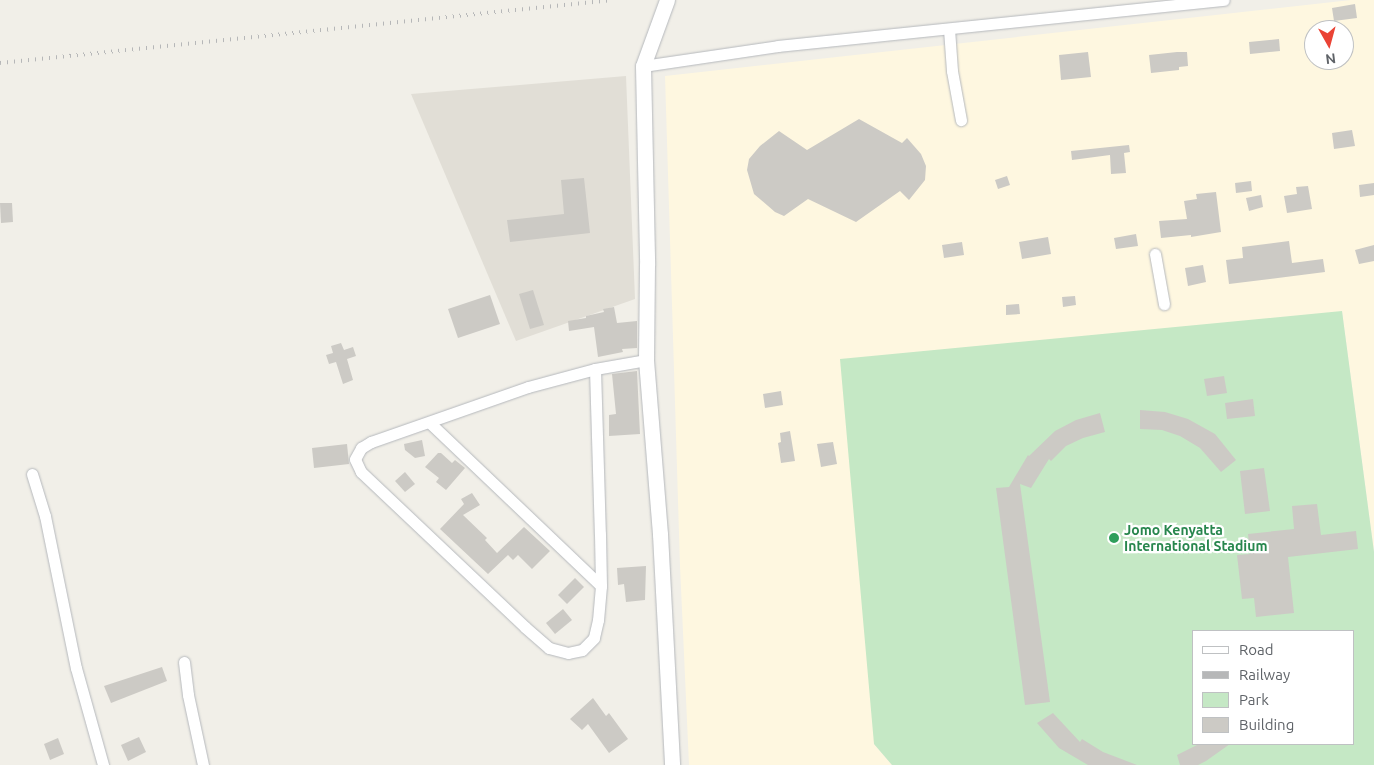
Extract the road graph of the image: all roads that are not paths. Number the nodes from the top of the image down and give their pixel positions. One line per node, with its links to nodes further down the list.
1 (667, 0): 4 (street)
2 (1224, 0): 3 (street)
3 (949, 29): 4 (street); 5 (street)
4 (643, 66): 8 (street)
5 (961, 120)
6 (1155, 254): 7 (street)
7 (1164, 304)
8 (646, 360): 9 (street); 16 (street)
9 (595, 369): 10 (street); 12 (street)
10 (430, 423): 12 (street); 12 (street)
11 (32, 474): 14 (street)
12 (601, 586)
13 (184, 662): 15 (street)
14 (103, 765)
15 (203, 765)
16 (672, 765)

